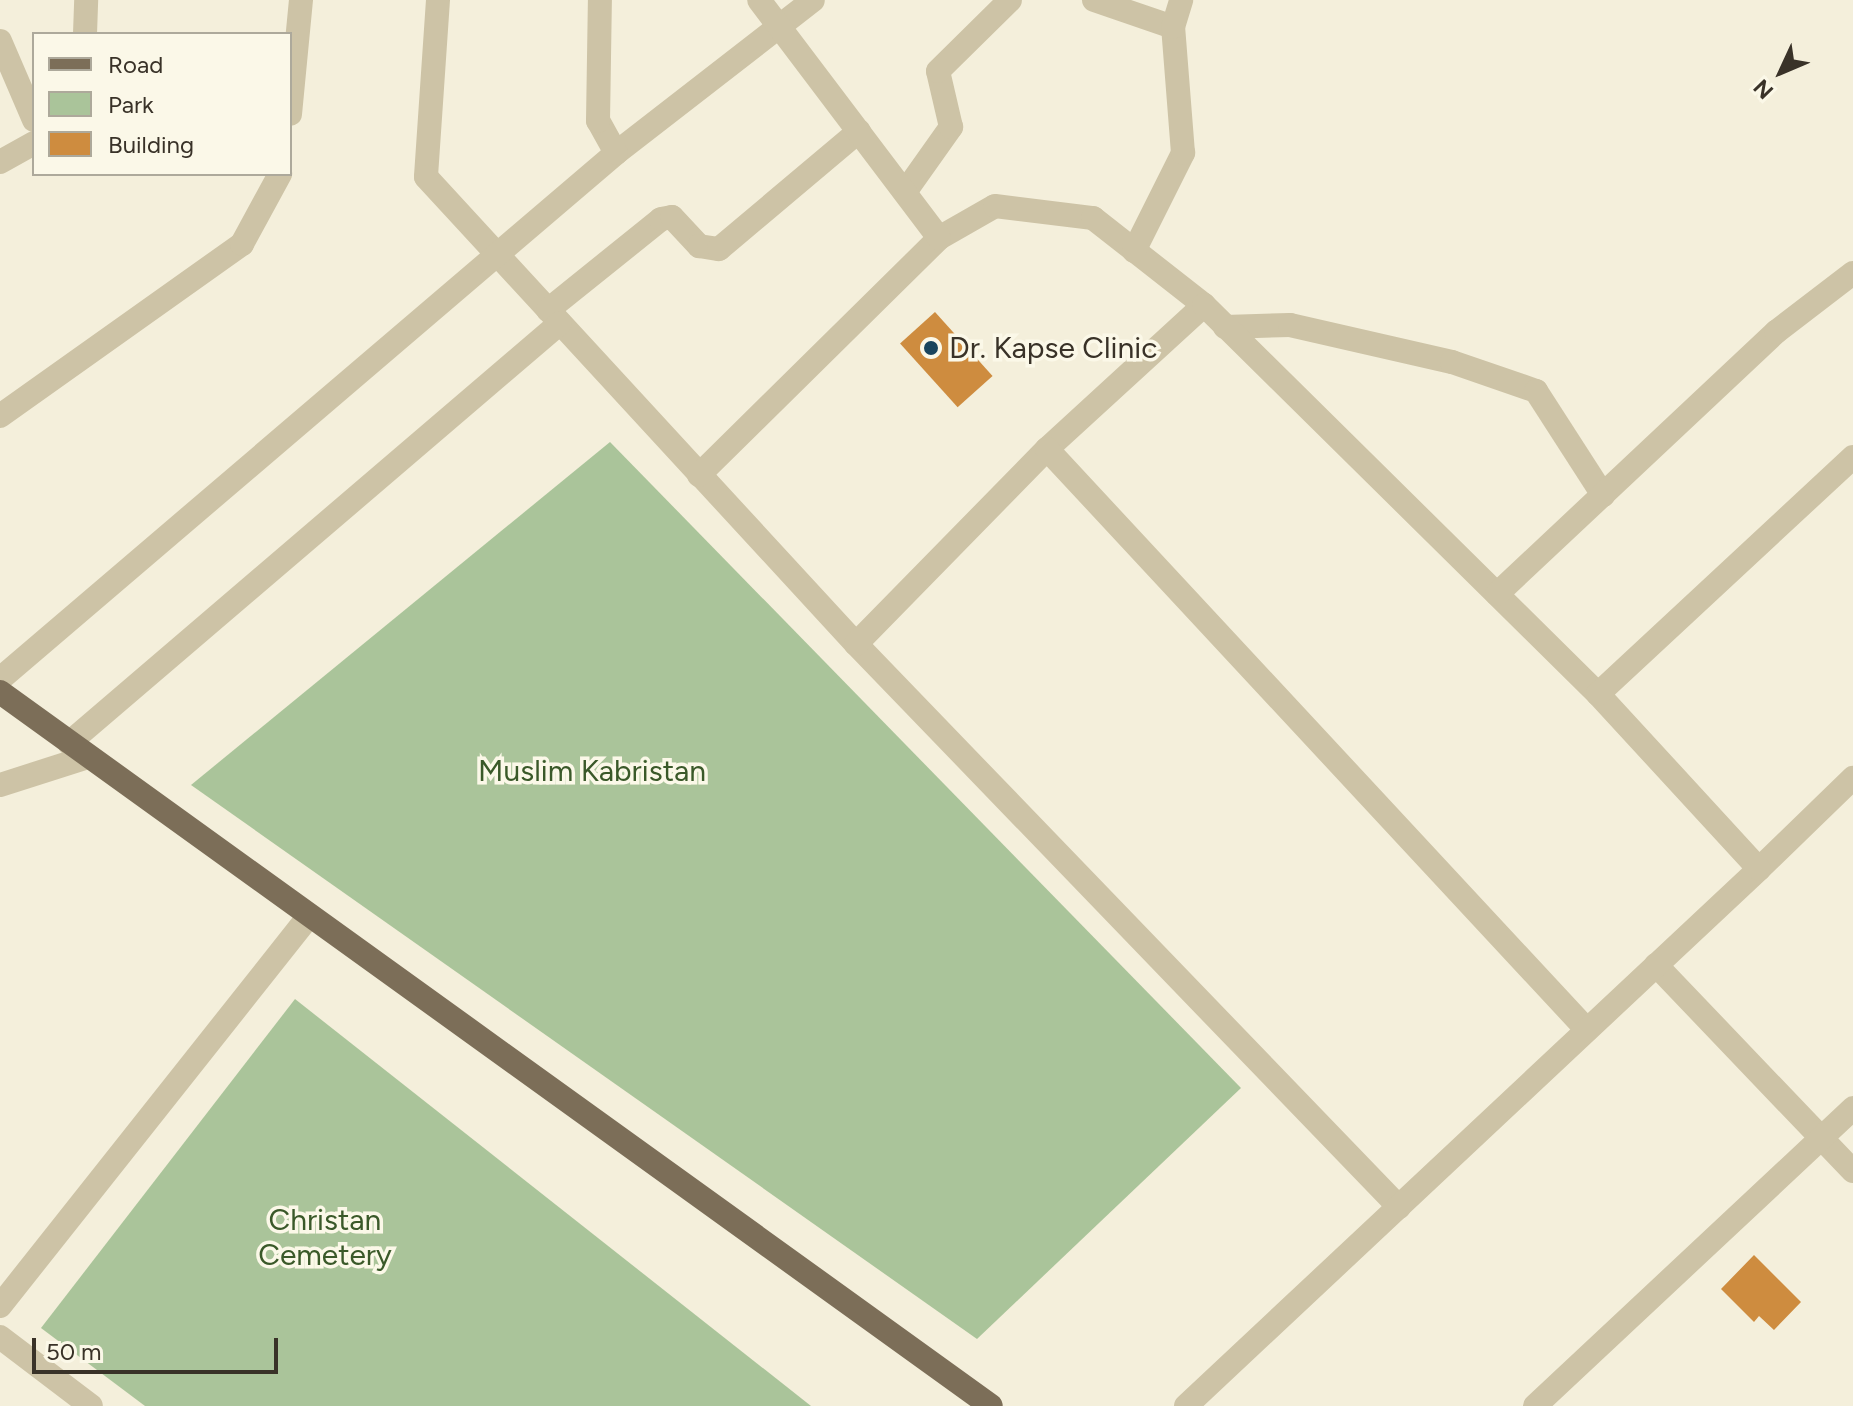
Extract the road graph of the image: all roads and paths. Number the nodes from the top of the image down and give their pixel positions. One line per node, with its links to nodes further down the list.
1 (86, 0): 12 (street)
2 (301, 0): 14 (street)
3 (438, 0): 24 (street)
4 (600, 0): 18 (street)
5 (759, 0): 10 (street)
6 (813, 0): 10 (street)
7 (1010, 0): 21 (street)
8 (1094, 0): 11 (street)
9 (1181, 0): 11 (street)
10 (779, 25): 16 (street); 18 (street)
11 (1173, 27): 23 (street)
12 (85, 32)
13 (0, 41): 15 (street)
14 (292, 93)
15 (32, 115)
16 (859, 131): 21 (street); 27 (street)
17 (32, 144): 19 (street)
18 (616, 153): 24 (street)
19 (0, 162)
20 (279, 176): 29 (street)
21 (905, 192): 22 (street)
22 (939, 238): 23 (street); 32 (street)
23 (1134, 251): 26 (street)
24 (496, 254): 27 (street); 36 (street)
25 (1853, 273): 33 (street)
26 (1204, 305): 28 (street); 30 (street)
27 (554, 316): 32 (street); 39 (street)
28 (1225, 327): 33 (street); 34 (street)
29 (0, 416)
30 (1047, 449): 35 (street); 45 (street)
31 (1853, 457): 38 (street)
32 (699, 475): 35 (street)
33 (1603, 495): 34 (street)
34 (1497, 594): 38 (street)
35 (856, 644): 49 (street)
36 (0, 679)
37 (0, 692): 39 (main road)
38 (1598, 694): 42 (street)
39 (78, 750): 41 (street); 43 (main road)
40 (1853, 778): 42 (street)
41 (0, 785)
42 (1759, 869): 44 (street)
43 (308, 918): 50 (street); 53 (main road)
44 (1656, 965): 45 (street); 47 (street)
45 (1587, 1030): 49 (street)
46 (1853, 1108): 47 (street)
47 (1822, 1137): 48 (street); 55 (street)
48 (1853, 1171)
49 (1399, 1207): 54 (street)
50 (0, 1306)
51 (0, 1337): 52 (street)
52 (91, 1406)
53 (991, 1406)
54 (1186, 1406)
55 (1535, 1406)

